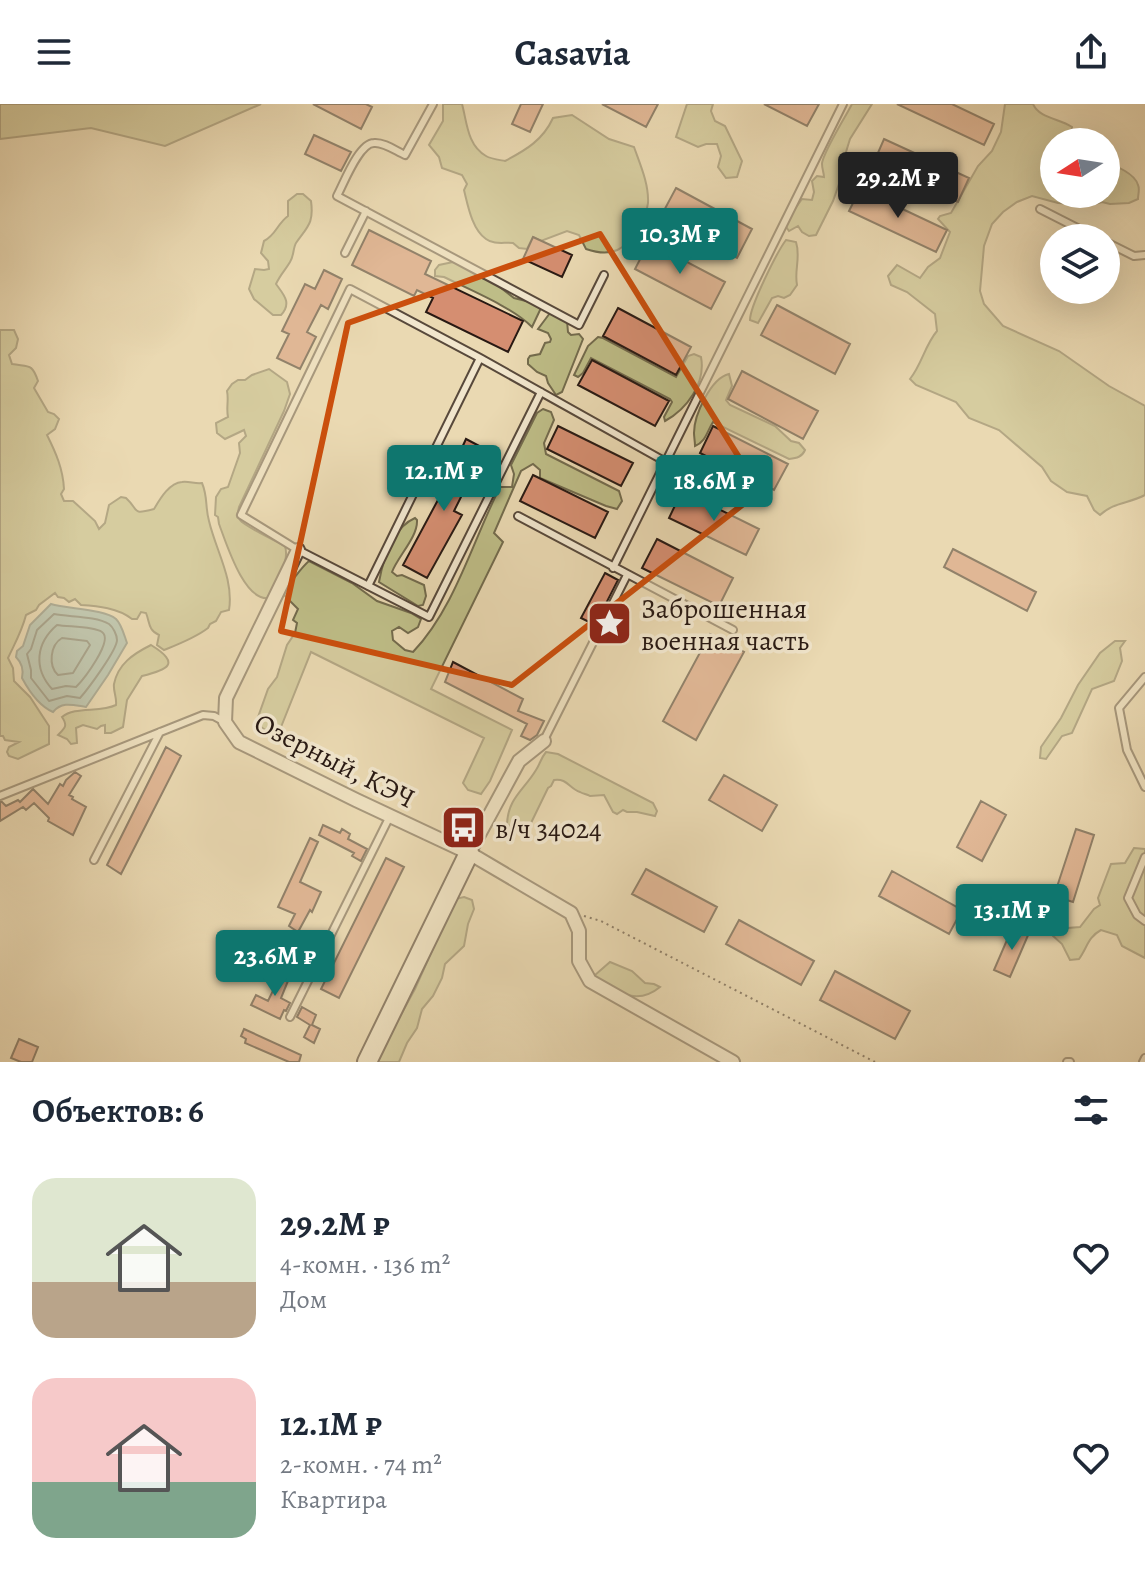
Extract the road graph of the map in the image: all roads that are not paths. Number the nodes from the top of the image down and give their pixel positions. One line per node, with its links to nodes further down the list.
1 (433, 104): 4 (lane)
2 (843, 104): 12 (lane)
3 (1040, 209): 5 (lane)
4 (366, 211): 7 (lane); 9 (lane)
5 (1069, 224)
6 (1120, 249): 8 (lane)
7 (345, 253)
8 (1145, 255)
9 (604, 275)
10 (480, 358): 11 (lane); 14 (lane); 17 (lane)
11 (541, 392): 12 (lane); 17 (lane)
12 (666, 462): 15 (lane)
13 (518, 516): 15 (lane)
14 (298, 550): 17 (lane); 20 (street, Озерный, КЭЧ)
15 (613, 568): 16 (lane)
16 (627, 575): 18 (lane); 22 (lane)
17 (368, 586)
18 (733, 630)
19 (1145, 677): 23 (lane)
20 (225, 722): 21 (lane); 25 (street, Озерный, КЭЧ)
21 (160, 732): 24 (lane); 28 (lane)
22 (544, 741): 26 (street)
23 (1145, 787)
24 (0, 796)
25 (390, 816): 26 (street, Озерный, КЭЧ); 30 (lane)
26 (469, 853): 31 (street); 32 (street, Озерный, КЭЧ)
27 (1145, 857): 29 (lane)
28 (94, 860)
29 (1145, 921)
30 (290, 1017)
31 (367, 1062)
32 (733, 1062)

